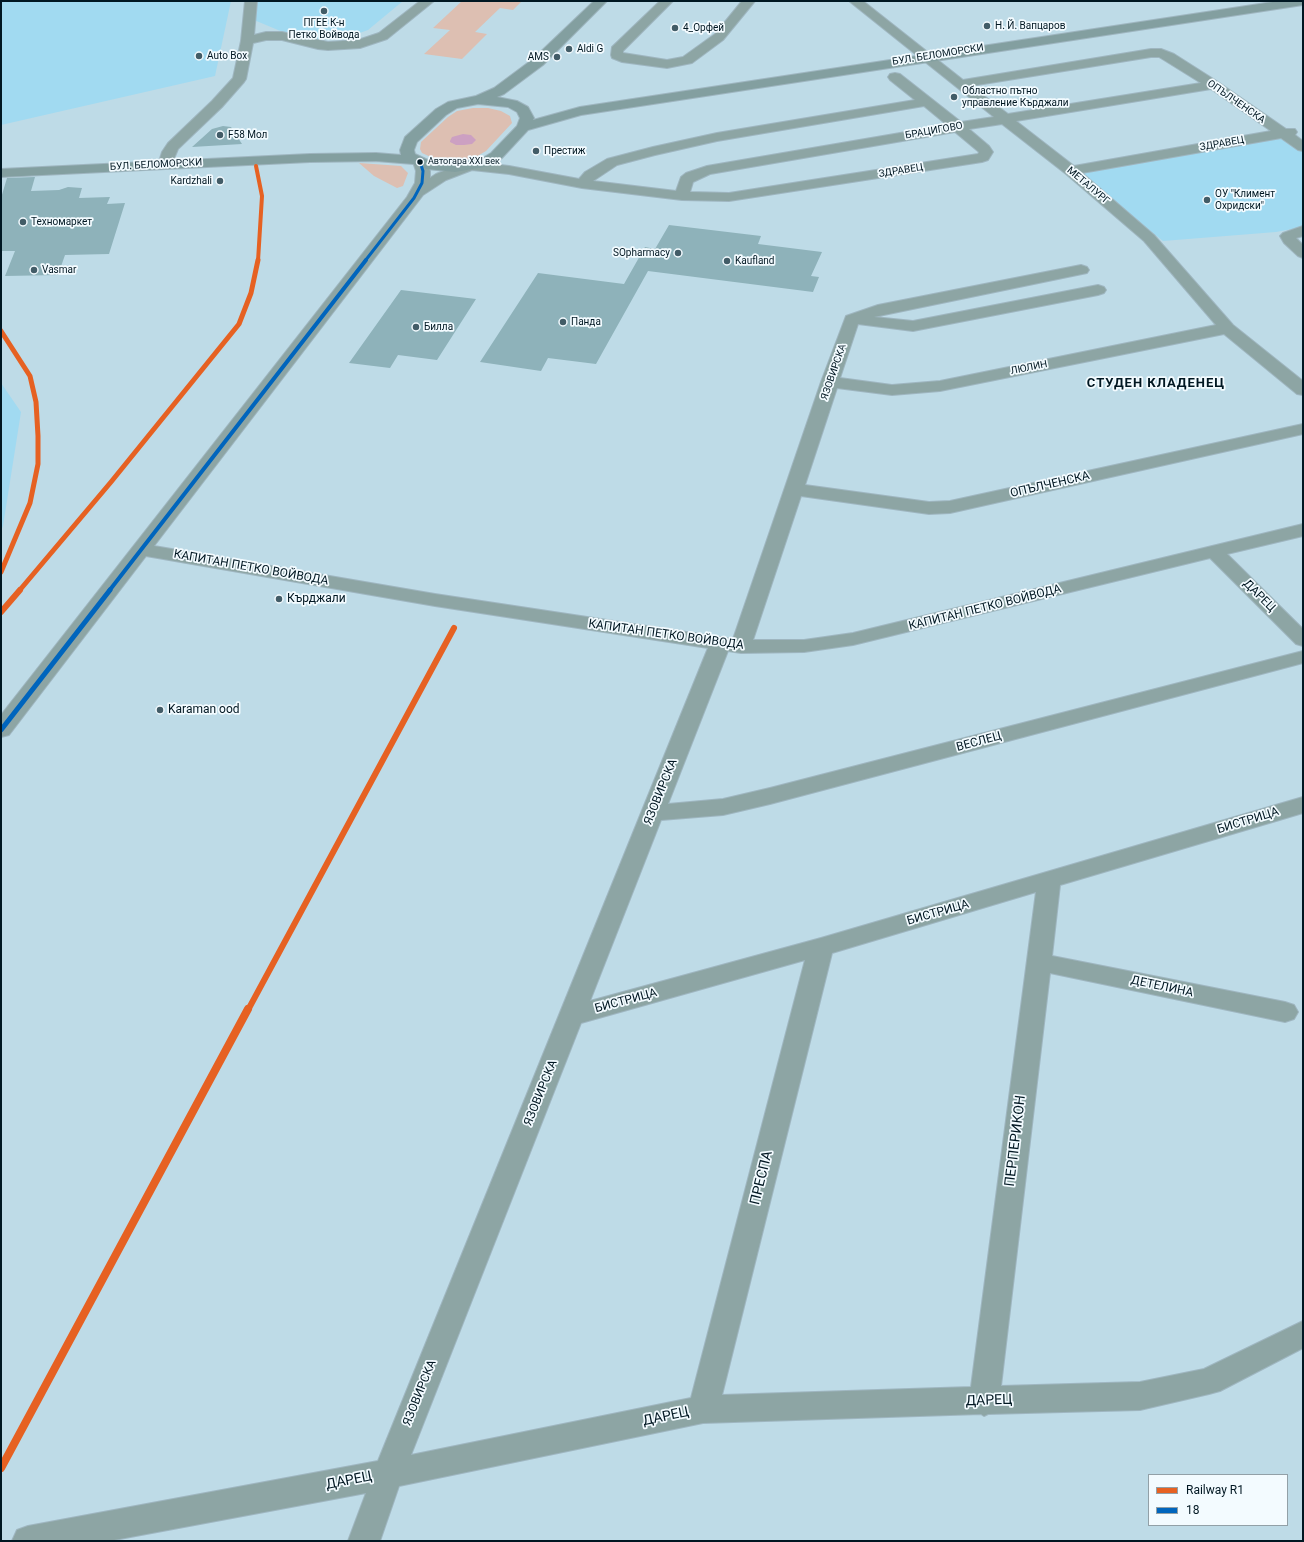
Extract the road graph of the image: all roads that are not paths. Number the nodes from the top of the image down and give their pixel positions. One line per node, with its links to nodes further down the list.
1 (251, 1): 9 (street)
2 (428, 1): 10 (street)
3 (601, 1): 13 (main road)
4 (667, 1): 5 (street)
5 (749, 1)
6 (855, 1): 12 (street, МЕТАЛУРГ)
7 (1297, 1): 8 (main road, БУЛ. БЕЛОМОРСКИ); 12 (main road, БУЛ. БЕЛОМОРСКИ)
8 (1303, 1)
9 (248, 23): 10 (street); 11 (street)
10 (282, 36): 11 (street)
11 (247, 41): 31 (street)
12 (926, 57): 15 (street, МЕТАЛУРГ); 20 (main road, БУЛ. БЕЛОМОРСКИ)
13 (538, 62): 17 (main road); 19 (main road)
14 (895, 77): 18 (street, ЗДРАВЕЦ)
15 (960, 84): 16 (street, ОПЪЛЧЕНСКА); 21 (street, МЕТАЛУРГ)
16 (1213, 85): 21 (street, БРАЦИГОВО); 25 (street, ОПЪЛЧЕНСКА)
17 (478, 100): 19 (main road, БУЛ. БЕЛОМОРСКИ); 26 (main road)
18 (925, 102): 22 (street, ЗДРАВЕЦ); 36 (street)
19 (519, 108): 20 (main road, БУЛ. БЕЛОМОРСКИ); 23 (main road)
20 (580, 111): 23 (main road, БУЛ. БЕЛОМОРСКИ)
21 (1005, 119): 22 (street, БРАЦИГОВО); 34 (street, МЕТАЛУРГ)
22 (958, 127): 38 (street, БРАЦИГОВО); 38 (street, ЗДРАВЕЦ)
23 (523, 128): 29 (main road)
24 (1303, 130): 25 (street, ЗДРАВЕЦ)
25 (1282, 133): 27 (street, ОПЪЛЧЕНСКА); 34 (street, ЗДРАВЕЦ)
26 (410, 140): 28 (main road, БУЛ. БЕЛОМОРСКИ); 30 (main road)
27 (1303, 147)
28 (310, 158): 30 (main road, БУЛ. БЕЛОМОРСКИ); 31 (main road, БУЛ. БЕЛОМОРСКИ)
29 (492, 158): 32 (main road); 33 (street)
30 (418, 161): 32 (main road, БУЛ. БЕЛОМОРСКИ); 37 (street)
31 (166, 165): 35 (main road, БУЛ. БЕЛОМОРСКИ)
32 (471, 166): 33 (street); 37 (street)
33 (509, 170): 36 (street)
34 (1071, 171): 44 (street, МЕТАЛУРГ)
35 (1, 173)
36 (582, 184): 38 (street)
37 (418, 192): 50 (street)
38 (689, 196)
39 (1299, 232): 40 (street)
40 (1303, 253)
41 (1082, 270): 43 (street)
42 (1098, 290): 43 (street)
43 (852, 319): 45 (street, ЯЗОВИРСКА)
44 (1227, 328): 45 (street, ЛЮЛИН); 46 (street, МЕТАЛУРГ)
45 (830, 382): 48 (street, ЯЗОВИРСКА)
46 (1303, 390)
47 (1303, 429): 48 (street, ОПЪЛЧЕНСКА)
48 (794, 490): 53 (street, ЯЗОВИРСКА)
49 (1303, 530): 51 (street, КАПИТАН ПЕТКО ВОЙВОДА)
50 (141, 549): 53 (street, КАПИТАН ПЕТКО ВОЙВОДА); 55 (street)
51 (1215, 552): 52 (street, ДАРЕЦ); 53 (street, КАПИТАН ПЕТКО ВОЙВОДА)
52 (1303, 640)
53 (731, 646): 57 (street, ЯЗОВИРСКА)
54 (1303, 657): 57 (street, ВЕСЛЕЦ)
55 (1, 730)
56 (1303, 805): 58 (street, БИСТРИЦА)
57 (653, 813): 62 (street, ЯЗОВИРСКА)
58 (1048, 881): 59 (street, БИСТРИЦА); 60 (street, ПЕРПЕРИКОН)
59 (821, 947): 62 (street, БИСТРИЦА); 65 (street, ПРЕСПА)
60 (1038, 962): 61 (street, ДЕТЕЛИНА); 64 (street, ПЕРПЕРИКОН)
61 (1285, 1012)
62 (571, 1016): 66 (street, ЯЗОВИРСКА)
63 (1303, 1334): 64 (street, ДАРЕЦ)
64 (984, 1402): 65 (street, ДАРЕЦ)
65 (703, 1409): 66 (street, ДАРЕЦ)
66 (388, 1474): 67 (street, ДАРЕЦ); 68 (street, ЯЗОВИРСКА)
67 (28, 1541)
68 (364, 1541)

